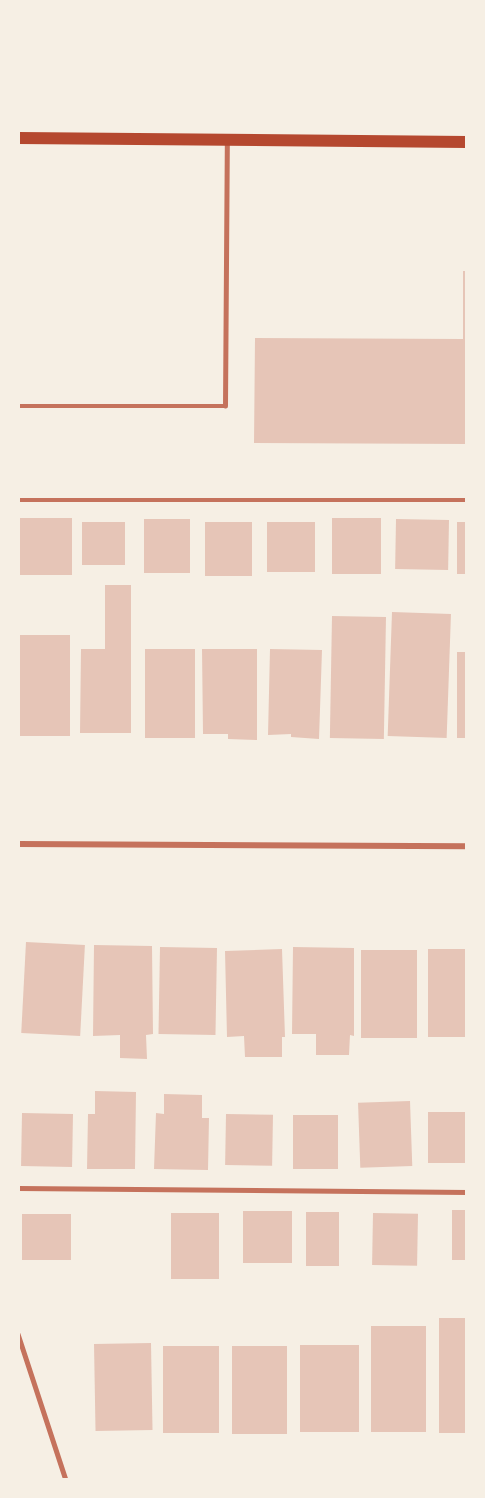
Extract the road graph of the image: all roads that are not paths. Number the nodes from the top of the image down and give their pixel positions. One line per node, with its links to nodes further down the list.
1 (18, 138): 2 (main road)
2 (227, 138): 3 (main road); 4 (lane)
3 (467, 142)
4 (18, 406)
5 (18, 500): 6 (lane)
6 (467, 500)
7 (18, 844): 8 (street)
8 (467, 846)
9 (18, 1188): 10 (lane)
10 (467, 1192)
11 (18, 1334): 12 (lane)
12 (66, 1480)

